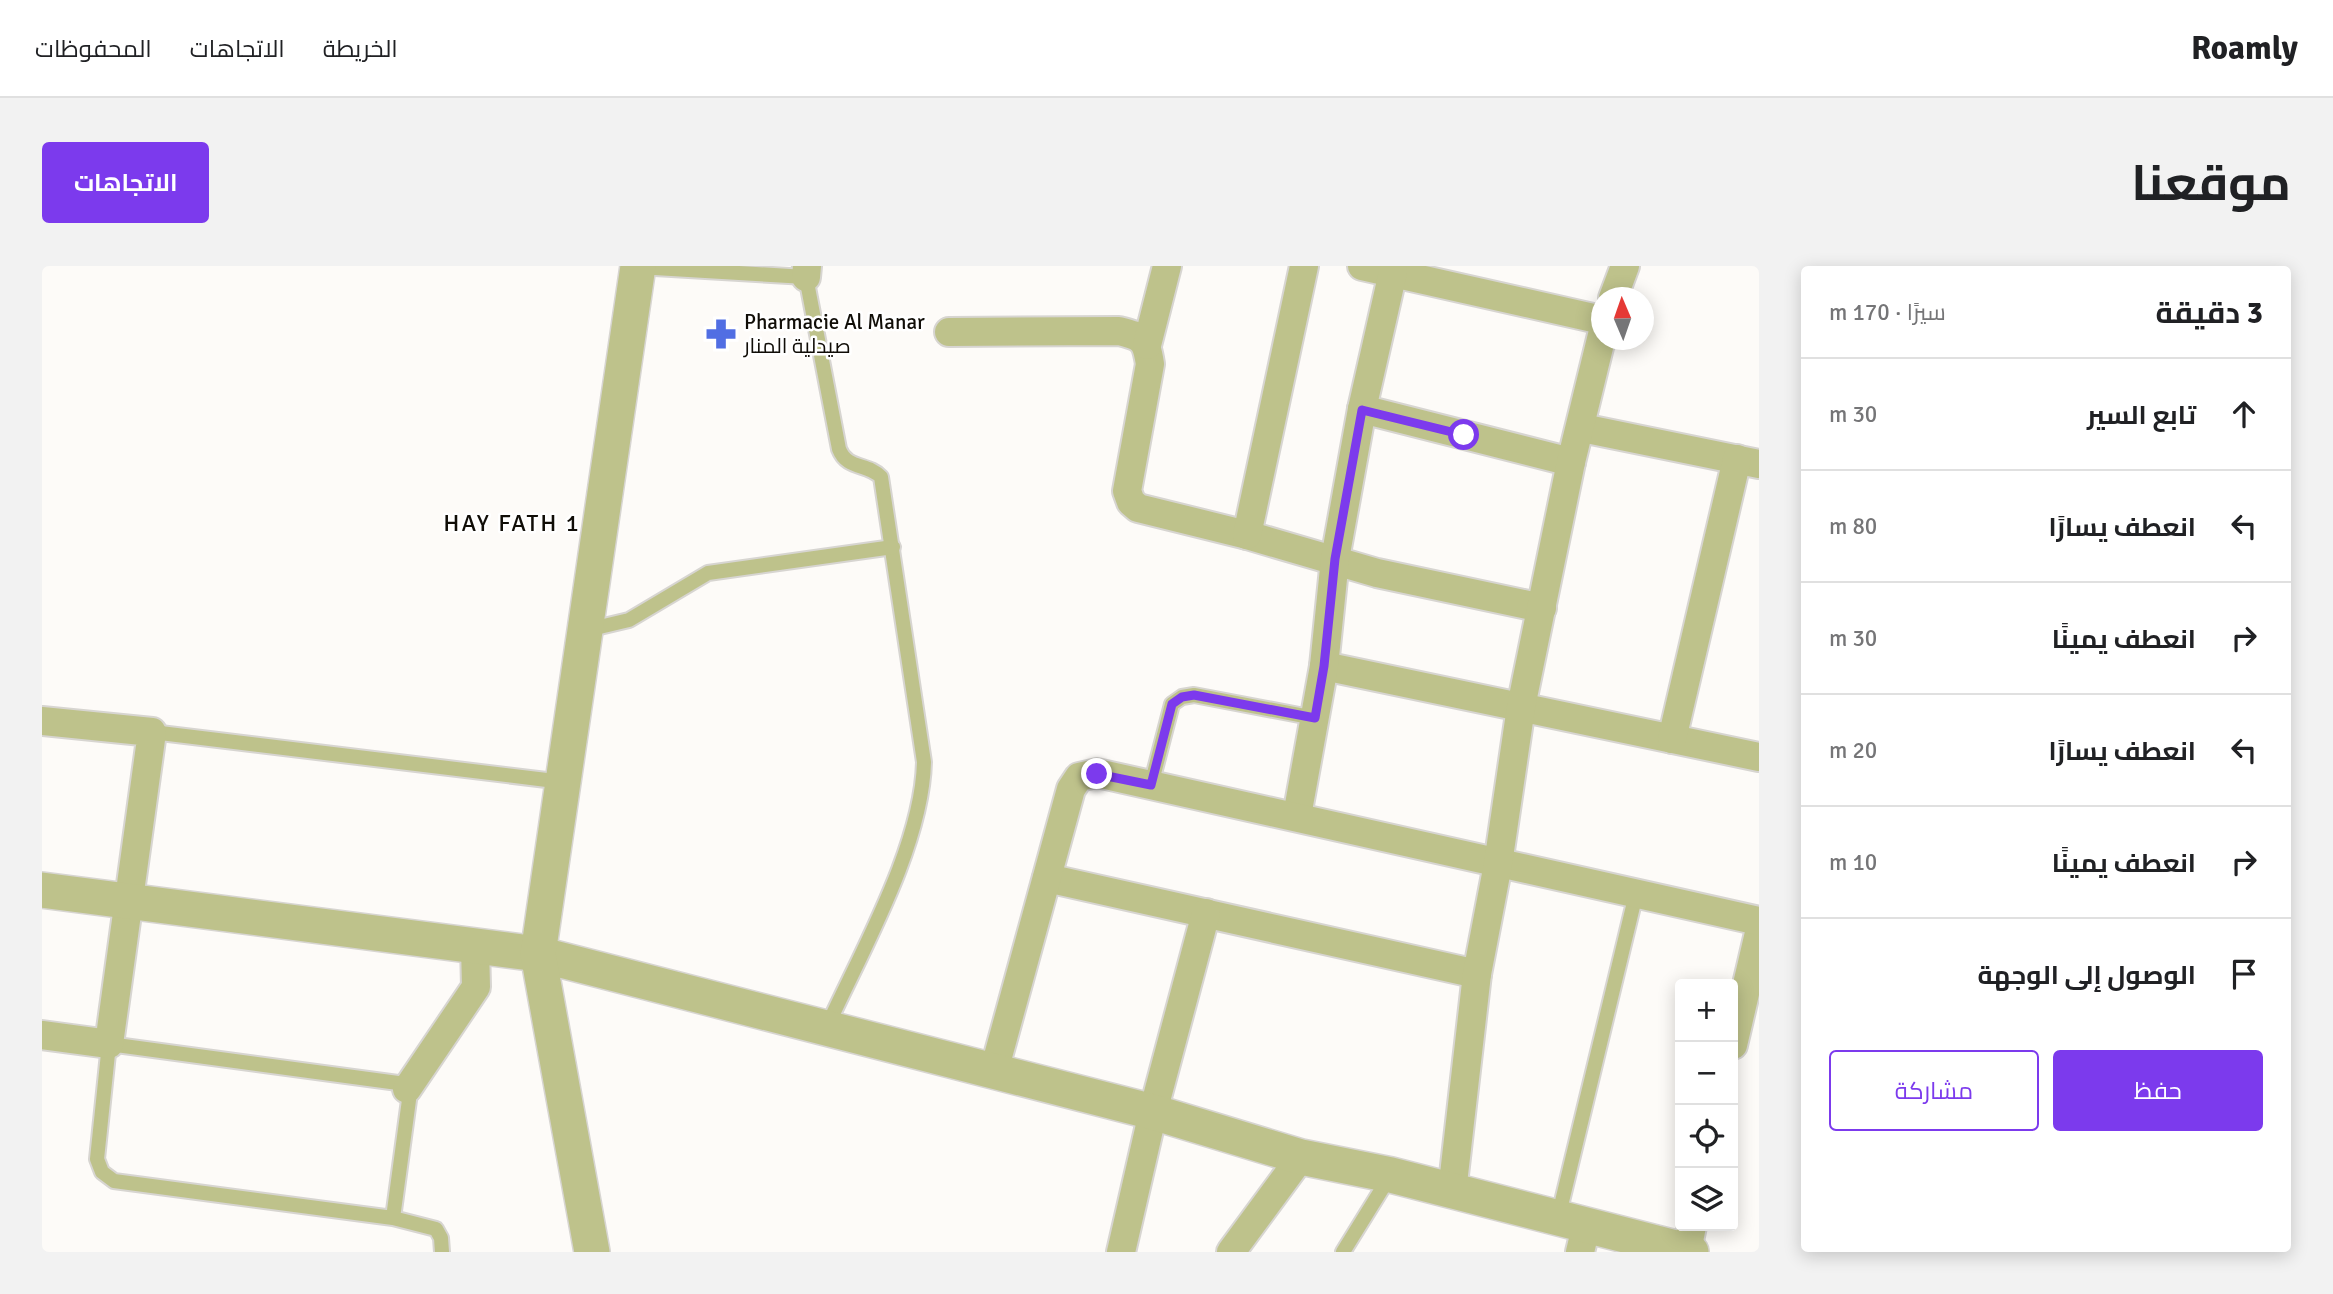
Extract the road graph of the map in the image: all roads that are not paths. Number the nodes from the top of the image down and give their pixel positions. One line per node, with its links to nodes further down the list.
1 (638, 266): 6 (lane); 21 (street)
2 (1167, 266): 11 (street)
3 (1304, 266): 17 (street)
4 (1362, 266): 7 (street)
5 (1625, 266): 8 (street)
6 (807, 271): 18 (lane)
7 (1394, 272): 9 (street); 13 (street)
8 (1617, 287)
9 (1591, 318)
10 (949, 332): 11 (street)
11 (1147, 345): 17 (street)
12 (1598, 350): 14 (street)
13 (1362, 410): 16 (street); 19 (street)
14 (1582, 428): 15 (street); 16 (street)
15 (1748, 461): 27 (street)
16 (1572, 462): 20 (street)
17 (1247, 535): 19 (street)
18 (893, 547): 21 (lane); 43 (lane)
19 (1335, 559): 20 (street); 22 (street)
20 (1542, 608): 23 (street)
21 (585, 630): 29 (street)
22 (1324, 666): 23 (street); 24 (street)
23 (1521, 708): 27 (street); 32 (street)
24 (1315, 718): 30 (lane); 31 (street)
25 (42, 721): 26 (street)
26 (152, 732): 29 (lane); 36 (street)
27 (1672, 738): 28 (street)
28 (1759, 757)
29 (564, 782): 41 (street)
30 (1151, 785): 31 (street); 33 (street)
31 (1297, 816): 32 (street)
32 (1499, 864): 35 (street); 42 (street)
33 (1046, 878): 37 (street); 47 (street)
34 (42, 890): 36 (street)
35 (1636, 894): 38 (street); 54 (lane)
36 (130, 900): 40 (street); 46 (street)
37 (1206, 913): 42 (street); 49 (street)
38 (1759, 921)
39 (1759, 933): 45 (street)
40 (475, 946): 41 (street); 48 (street)
41 (538, 954): 43 (street); 57 (street)
42 (1477, 974): 52 (street)
43 (827, 1028): 47 (street)
44 (42, 1035): 46 (street)
45 (1734, 1042)
46 (109, 1044): 48 (lane); 53 (lane)
47 (994, 1071): 49 (street)
48 (407, 1088): 53 (lane)
49 (1153, 1112): 50 (street); 58 (street)
50 (1301, 1157): 51 (street); 59 (street)
51 (1391, 1175): 52 (street); 60 (lane)
52 (1452, 1192): 54 (street)
53 (393, 1218): 56 (lane)
54 (1575, 1233): 55 (street)
55 (1690, 1243)
56 (442, 1252)
57 (592, 1252)
58 (1121, 1252)
59 (1231, 1252)
60 (1343, 1252)

